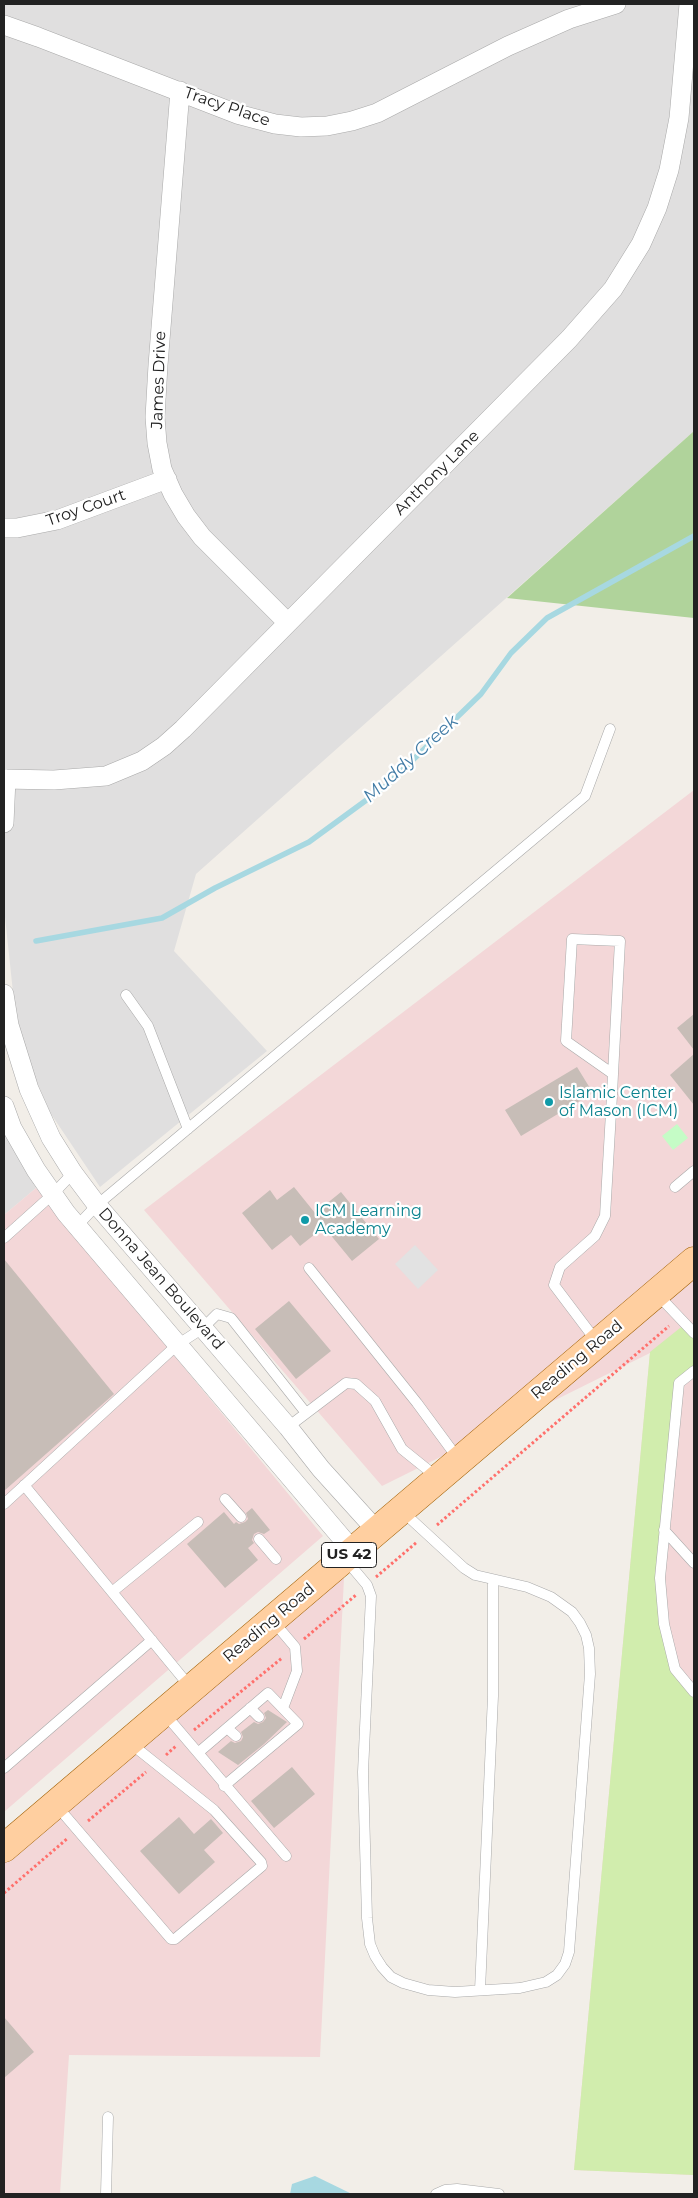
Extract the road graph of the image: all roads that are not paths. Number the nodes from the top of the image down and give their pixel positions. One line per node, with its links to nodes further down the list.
1 (616, 4): 4 (street, Tracy Place)
2 (688, 4): 7 (street, Anthony Lane)
3 (4, 25): 4 (street, Tracy Place)
4 (180, 91): 5 (street, James Drive)
5 (167, 479): 6 (street, Troy Court); 7 (street, James Drive)
6 (4, 528)
7 (288, 624): 9 (street, Anthony Lane)
8 (610, 729): 16 (lane)
9 (5, 779): 10 (street)
10 (4, 823)
11 (4, 994): 15 (street, Donna Jean Boulevard)
12 (126, 995): 16 (lane)
13 (613, 1074): 13 (lane); 30 (lane)
14 (4, 1106): 17 (street, Donna Jean Boulevard)
15 (40, 1116): 17 (street); 19 (street, Donna Jean Boulevard)
16 (188, 1129): 22 (lane)
17 (8, 1130): 21 (street, Donna Jean Boulevard)
18 (694, 1171): 20 (lane)
19 (73, 1173): 21 (lane); 22 (street, Donna Jean Boulevard)
20 (675, 1187)
21 (53, 1194): 23 (street, Donna Jean Boulevard); 24 (lane)
22 (97, 1205): 23 (lane); 28 (street, Donna Jean Boulevard)
23 (77, 1226): 31 (street, Donna Jean Boulevard)
24 (4, 1238)
25 (694, 1261): 27 (main road, Reading Road / US 42)
26 (309, 1268): 35 (lane)
27 (656, 1293): 29 (lane); 30 (main road, Reading Road / US 42)
28 (203, 1328): 31 (lane); 33 (lane); 34 (street, Donna Jean Boulevard)
29 (694, 1333)
30 (598, 1343): 35 (main road, Reading Road / US 42)
31 (177, 1345): 37 (lane); 46 (street, Donna Jean Boulevard)
32 (694, 1371): 43 (lane)
33 (306, 1413): 34 (lane); 36 (lane)
34 (288, 1427): 44 (street, Donna Jean Boulevard)
35 (460, 1461): 36 (main road, Reading Road / US 42)
36 (439, 1478): 40 (main road, Reading Road / US 42)
37 (24, 1485): 39 (lane); 50 (lane)
38 (225, 1499): 41 (lane)
39 (4, 1504)
40 (402, 1510): 44 (main road, Reading Road / US 42); 49 (lane)
41 (241, 1518)
42 (198, 1522): 50 (lane)
43 (664, 1530): 48 (lane); 54 (lane)
44 (377, 1531): 46 (main road, Reading Road / US 42)
45 (259, 1539): 47 (lane)
46 (349, 1555): 51 (main road, Reading Road / US 42); 68 (lane)
47 (276, 1559)
48 (694, 1563)
49 (493, 1580): 68 (lane); 68 (lane)
50 (112, 1592): 52 (lane)
51 (272, 1620): 53 (main road, Reading Road / US 42); 56 (lane)
52 (152, 1640): 53 (lane); 63 (lane)
53 (192, 1688): 57 (main road, Reading Road / US 42)
54 (694, 1692)
55 (250, 1708): 56 (lane); 58 (lane); 59 (lane)
56 (283, 1708): 64 (lane)
57 (163, 1713): 61 (main road, Reading Road / US 42); 62 (lane)
58 (260, 1717)
59 (227, 1728): 60 (lane); 62 (lane)
60 (236, 1736)
61 (129, 1742): 65 (main road, Reading Road / US 42); 65 (lane)
62 (199, 1752): 64 (lane)
63 (4, 1768)
64 (224, 1786): 67 (lane)
65 (56, 1804): 66 (main road, Reading Road / US 42)
66 (4, 1848)
67 (286, 1856)
68 (480, 1990)
69 (108, 2117): 70 (lane)
70 (106, 2194)
71 (436, 2194): 72 (lane)
72 (499, 2194)

